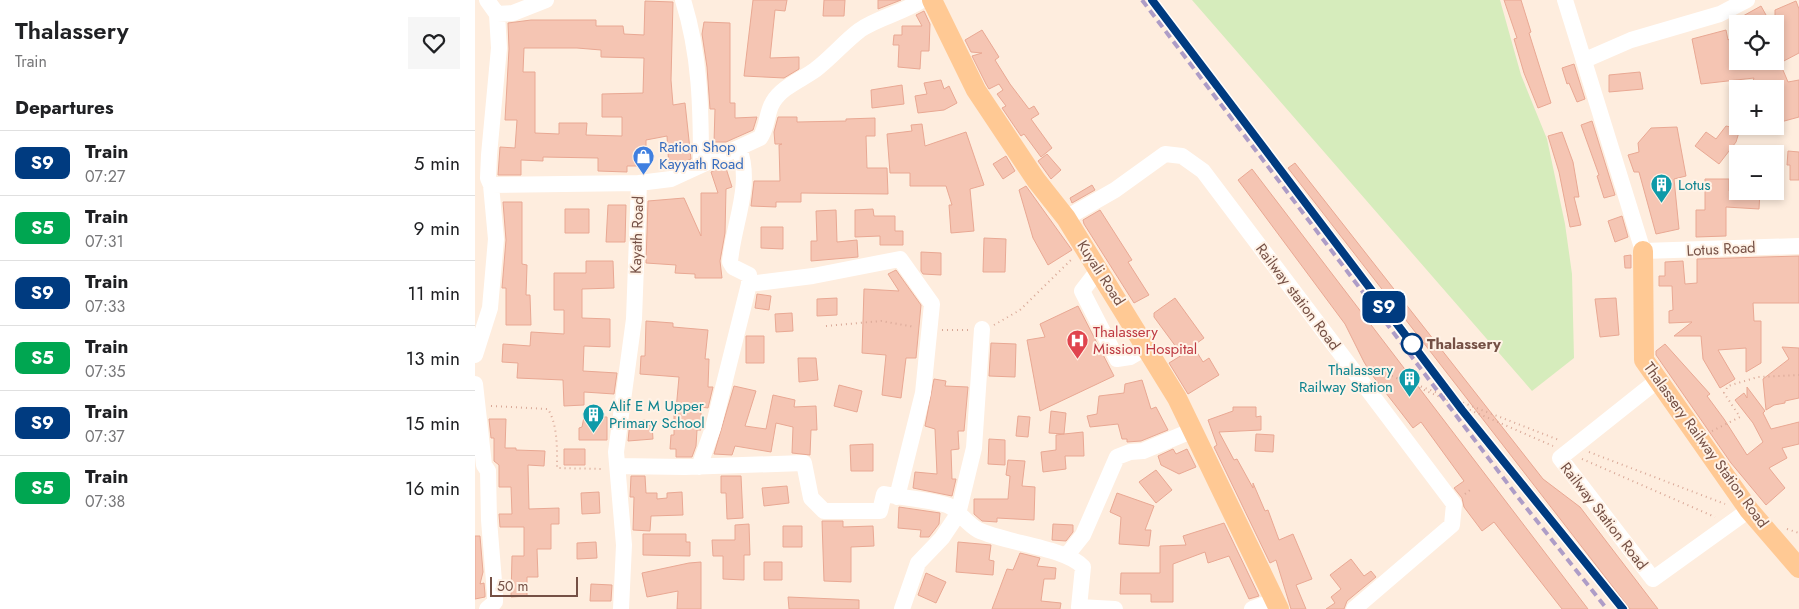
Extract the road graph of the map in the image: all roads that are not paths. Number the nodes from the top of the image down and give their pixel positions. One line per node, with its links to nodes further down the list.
1 (487, 0): 8 (street)
2 (546, 0): 8 (street)
3 (683, 0): 11 (street)
4 (922, 0): 10 (street, Kayath Road)
5 (933, 0): 14 (main road, Kuyali Road)
6 (1565, 0): 9 (street)
7 (1747, 0): 9 (street)
8 (497, 14): 13 (street)
9 (1585, 60): 16 (street)
10 (739, 148): 11 (street, Kayath Road); 18 (street)
11 (701, 164): 12 (street, Kayath Road)
12 (639, 183): 13 (street); 29 (street, Kayath Road)
13 (491, 185): 21 (street)
14 (1066, 218): 17 (main road, Kuyali Road); 41 (street, Railway station Road)
15 (1799, 246): 16 (street, Lotus Road)
16 (1643, 251): 24 (main road, Thalassery Railway Station Road)
17 (1099, 269): 20 (main road, Kuyali Road); 20 (street)
18 (749, 284): 28 (street); 30 (street)
19 (982, 330): 32 (street)
20 (1147, 348): 26 (main road, Kuyali Road)
21 (475, 355)
22 (475, 366): 23 (street)
23 (475, 371)
24 (1658, 380): 31 (main road, Thalassery Railway Station Road); 31 (street, Railway Station Road)
25 (475, 384): 27 (street)
26 (1191, 431): 33 (street); 35 (main road, Kuyali Road)
27 (480, 464): 36 (street)
28 (699, 467): 29 (street); 30 (street)
29 (618, 468): 37 (street, Kayath Road)
30 (897, 497): 32 (street)
31 (1749, 510): 34 (main road, Thalassery Railway Station Road)
32 (959, 514): 33 (street); 38 (street)
33 (1067, 555): 39 (street)
34 (1799, 568)
35 (1277, 604): 40 (street)
36 (487, 609)
37 (621, 609)
38 (901, 609)
39 (1115, 609)
40 (1252, 609)
41 (1354, 609)

